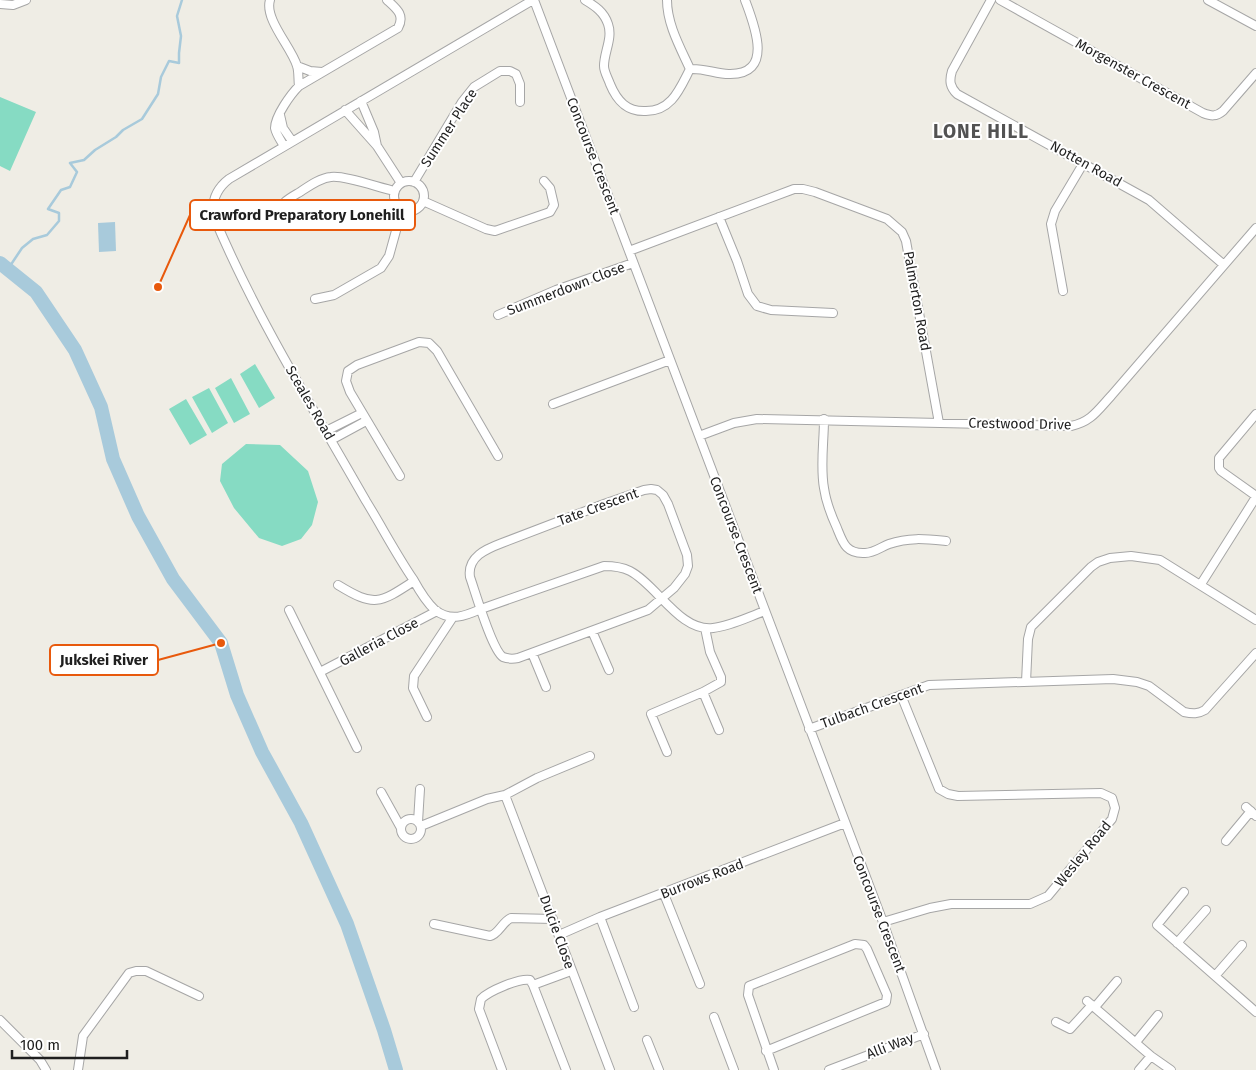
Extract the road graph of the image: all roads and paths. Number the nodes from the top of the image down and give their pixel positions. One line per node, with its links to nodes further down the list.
1 (26, 0): 11 (street)
2 (270, 0): 13 (street)
3 (387, 0): 15 (street)
4 (533, 0): 18 (street, Sceales Road); 35 (street, Concourse Crescent)
5 (585, 0): 14 (street)
6 (666, 0): 14 (street)
7 (745, 0): 14 (street)
8 (991, 0): 25 (street, Notten Road)
9 (1000, 0): 16 (street, Morgenster Crescent)
10 (1208, 0): 12 (street)
11 (0, 4)
12 (1256, 26)
13 (297, 66): 15 (street); 17 (street)
14 (690, 69)
15 (322, 72): 17 (street)
16 (1256, 73)
17 (299, 86): 21 (street)
18 (361, 101): 20 (street, Sceales Road); 24 (street)
19 (520, 102): 27 (street, Summer Place)
20 (345, 110): 22 (street, Sceales Road); 24 (street)
21 (280, 115): 22 (street); 23 (street)
22 (292, 141): 23 (street, Sceales Road)
23 (284, 146): 49 (street, Sceales Road)
24 (378, 146): 28 (street)
25 (1083, 164): 37 (street, Notten Road); 38 (street)
26 (544, 181): 30 (street)
27 (414, 182): 28 (street); 30 (street)
28 (401, 183): 29 (street)
29 (395, 191): 31 (street); 32 (street)
30 (423, 201): 31 (street)
31 (402, 209): 39 (street)
32 (277, 216)
33 (719, 217): 35 (street, Palmerton Road); 40 (street); 48 (street, Palmerton Road)
34 (1256, 228): 37 (street, Crestwood Drive)
35 (629, 250): 36 (street, Concourse Crescent)
36 (633, 263): 41 (street, Summerdown Close); 42 (street, Concourse Crescent)
37 (1224, 265): 48 (street, Crestwood Drive)
38 (1063, 291)
39 (315, 299)
40 (833, 313)
41 (498, 315)
42 (670, 360): 43 (street); 50 (street, Concourse Crescent)
43 (553, 404)
44 (362, 413): 47 (street); 49 (street); 52 (street)
45 (1256, 414): 54 (street)
46 (824, 419): 48 (street, Crestwood Drive); 50 (street, Crestwood Drive); 55 (street)
47 (366, 421): 51 (street); 53 (street)
48 (939, 423)
49 (326, 431): 51 (street, Sceales Road)
50 (699, 436): 63 (street, Concourse Crescent)
51 (330, 440): 56 (street, Sceales Road)
52 (498, 456)
53 (400, 476)
54 (1256, 497): 57 (street)
55 (946, 541)
56 (414, 581): 58 (street); 62 (street, Sceales Road)
57 (1201, 584): 65 (street); 72 (street)
58 (338, 585)
59 (661, 597): 60 (street); 60 (street, Tate Crescent); 66 (street); 67 (street)
60 (481, 609): 64 (street); 68 (street)
61 (289, 610): 71 (street)
62 (437, 611): 64 (street, Sceales Road); 71 (street, Galleria Close)
63 (765, 612): 66 (street); 78 (street, Concourse Crescent)
64 (453, 617): 76 (street)
65 (1256, 620)
66 (705, 628): 74 (street)
67 (592, 631): 68 (street); 70 (street)
68 (532, 653): 73 (street)
69 (1256, 653): 72 (street, Tulbach Crescent)
70 (608, 670)
71 (320, 672): 79 (street)
72 (1026, 682): 75 (street, Tulbach Crescent)
73 (546, 688)
74 (703, 692): 77 (street); 80 (street)
75 (901, 695): 78 (street, Tulbach Crescent); 95 (street, Wesley Road)
76 (427, 717)
77 (719, 730)
78 (809, 730): 86 (street, Concourse Crescent)
79 (357, 748)
80 (667, 752)
81 (590, 756): 84 (street)
82 (420, 789): 87 (street)
83 (381, 792): 88 (street)
84 (505, 795): 87 (street); 94 (street, Dulcie Close)
85 (1251, 811): 89 (street)
86 (845, 823): 91 (street, Burrows Road); 95 (street, Concourse Crescent)
87 (419, 824): 88 (street); 88 (street)
88 (401, 828)
89 (1226, 841)
90 (1184, 892): 98 (street)
91 (664, 894): 93 (street, Burrows Road); 103 (street)
92 (1206, 910): 98 (street)
93 (600, 917): 97 (street, Burrows Road); 107 (street)
94 (553, 919): 96 (street); 97 (street, Dulcie Close)
95 (883, 922): 113 (street, Concourse Crescent)
96 (434, 924)
97 (559, 935): 100 (street, Dulcie Close)
98 (1177, 943): 101 (street)
99 (1242, 945): 101 (street)
100 (571, 971): 104 (street); 122 (street, Dulcie Close)
101 (1214, 976): 108 (street)
102 (1116, 981): 106 (street)
103 (700, 984)
104 (533, 985): 120 (street); 121 (street)
105 (199, 996): 119 (street)
106 (1091, 1004): 112 (street); 115 (street)
107 (634, 1007)
108 (1255, 1008)
109 (1158, 1015): 115 (street)
110 (714, 1017): 124 (street)
111 (0, 1020): 118 (street)
112 (1056, 1022)
113 (924, 1034): 126 (street, Alli Way); 127 (street, Concourse Crescent)
114 (647, 1040): 123 (street)
115 (1136, 1042): 117 (street)
116 (766, 1050): 116 (street); 125 (street)
117 (1151, 1056): 128 (street); 129 (street)
118 (46, 1070)
119 (78, 1070)
120 (502, 1070)
121 (566, 1070)
122 (610, 1070)
123 (658, 1070)
124 (734, 1070)
125 (774, 1070)
126 (829, 1070)
127 (936, 1070)
128 (1139, 1070)
129 (1171, 1070)

